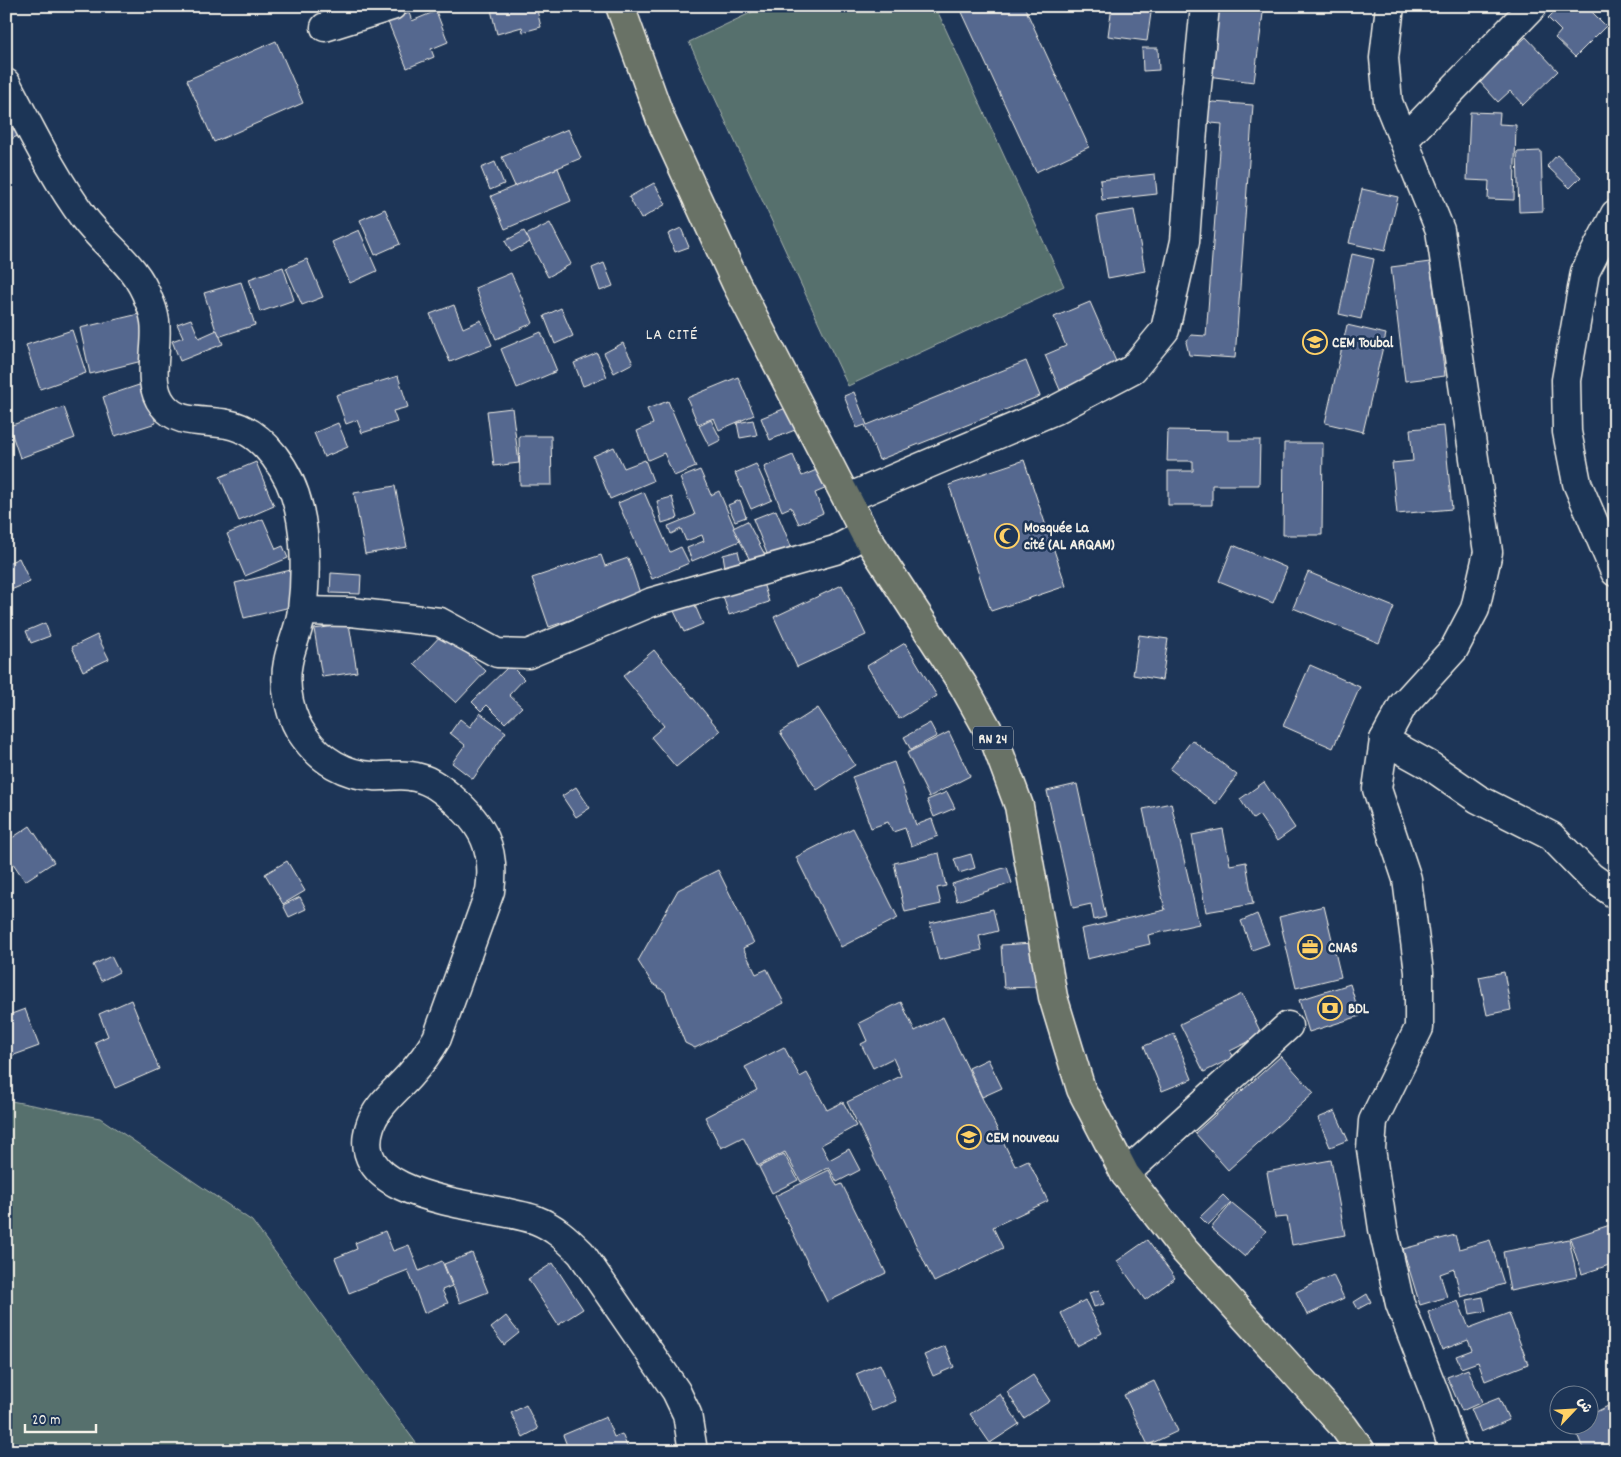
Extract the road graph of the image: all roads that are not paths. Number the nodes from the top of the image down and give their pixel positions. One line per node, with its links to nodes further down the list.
1 (392, 6): 6 (street)
2 (620, 6): 10 (main road, RN 24)
3 (1206, 6): 10 (street)
4 (1390, 6): 8 (street)
5 (1533, 6): 8 (street)
6 (325, 27)
7 (6, 84): 13 (street)
8 (1404, 140): 14 (street)
9 (1615, 214): 12 (street)
10 (848, 498): 11 (main road, RN 24)
11 (866, 534): 13 (street); 17 (main road, RN 24)
12 (1615, 572)
13 (302, 611): 18 (street)
14 (1384, 740): 15 (street); 20 (street)
15 (1615, 894)
16 (1288, 1026): 17 (street)
17 (1125, 1174): 19 (main road, RN 24)
18 (693, 1451)
19 (1361, 1451)
20 (1454, 1451)

